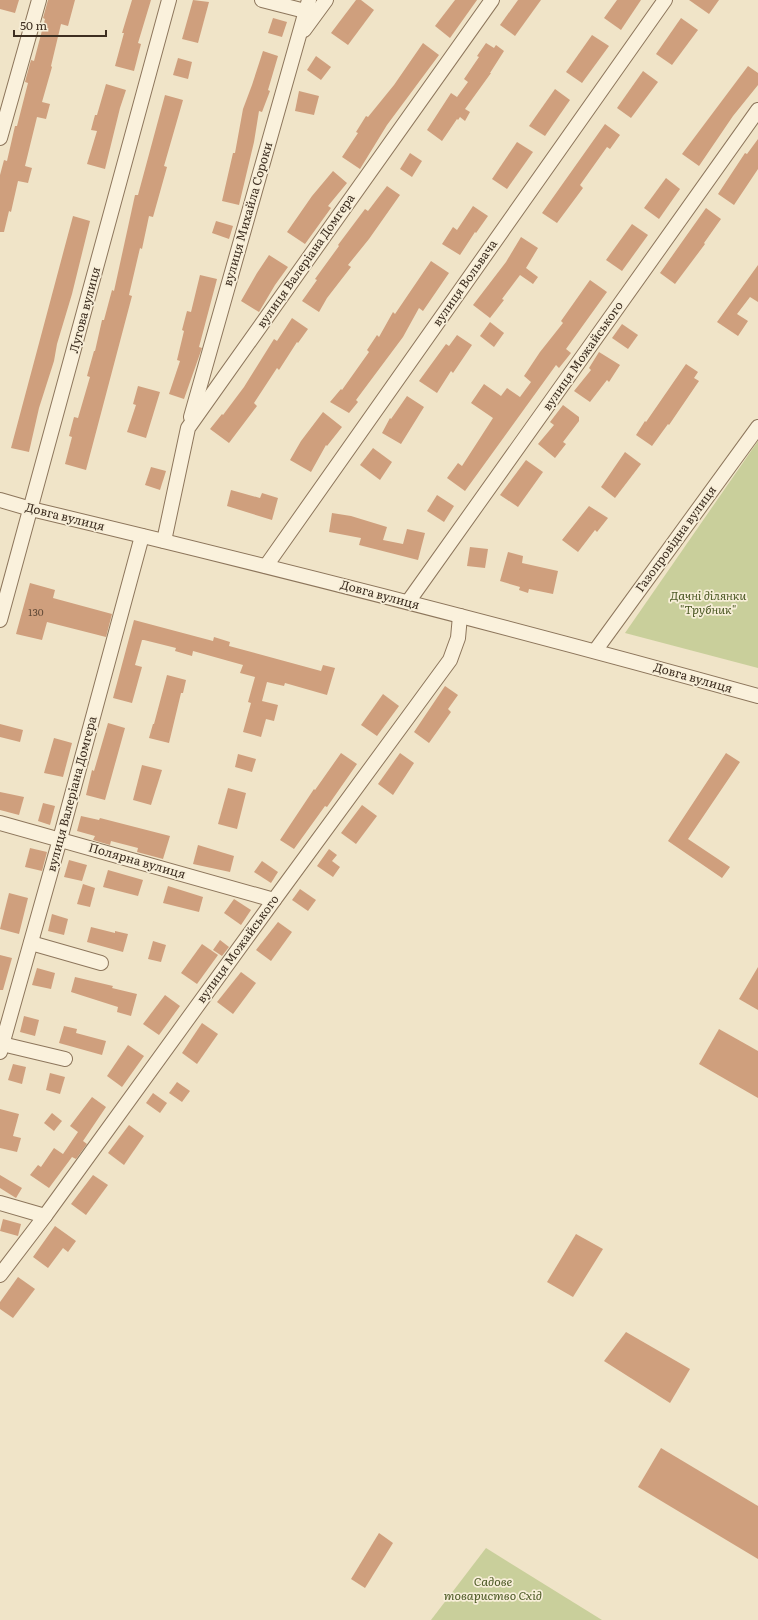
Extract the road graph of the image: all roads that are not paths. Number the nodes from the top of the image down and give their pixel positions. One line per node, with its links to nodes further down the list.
1 (39, 0): 10 (street)
2 (169, 0): 14 (street, Лугова вулиця)
3 (262, 0): 7 (street)
4 (326, 0): 8 (street)
5 (492, 0): 12 (street, вулиця Валеріана Домгера)
6 (665, 0): 17 (street, вулиця Вольвача)
7 (307, 6): 8 (street, вулиця Михайла Сороки)
8 (298, 39): 12 (street, вулиця Михайла Сороки)
9 (758, 110): 18 (street, вулиця Можайського)
10 (0, 138)
11 (758, 427): 21 (street, Газопровідна вулиця)
12 (188, 428): 16 (street, вулиця Валеріана Домгера)
13 (0, 500): 14 (street, Довга вулиця)
14 (31, 509): 15 (street, Довга вулиця); 20 (street, Лугова вулиця)
15 (142, 536): 16 (street, Довга вулиця); 24 (street, вулиця Валеріана Домгера)
16 (164, 541): 17 (street, Довга вулиця)
17 (266, 566): 18 (street, Довга вулиця)
18 (408, 602): 19 (street, Довга вулиця)
19 (460, 616): 21 (street, Довга вулиця); 25 (street, вулиця Можайського)
20 (0, 620)
21 (595, 651): 22 (street, Довга вулиця)
22 (758, 696)
23 (0, 823): 24 (street, Полярна вулиця)
24 (60, 839): 25 (street, Полярна вулиця); 26 (street, вулиця Валеріана Домгера)
25 (274, 900): 31 (street, вулиця Можайського)
26 (31, 943): 27 (street); 28 (street, вулиця Валеріана Домгера)
27 (101, 963)
28 (1, 1048): 29 (street)
29 (65, 1059)
30 (0, 1203): 31 (street)
31 (45, 1216): 32 (street, вулиця Можайського)
32 (0, 1275)

